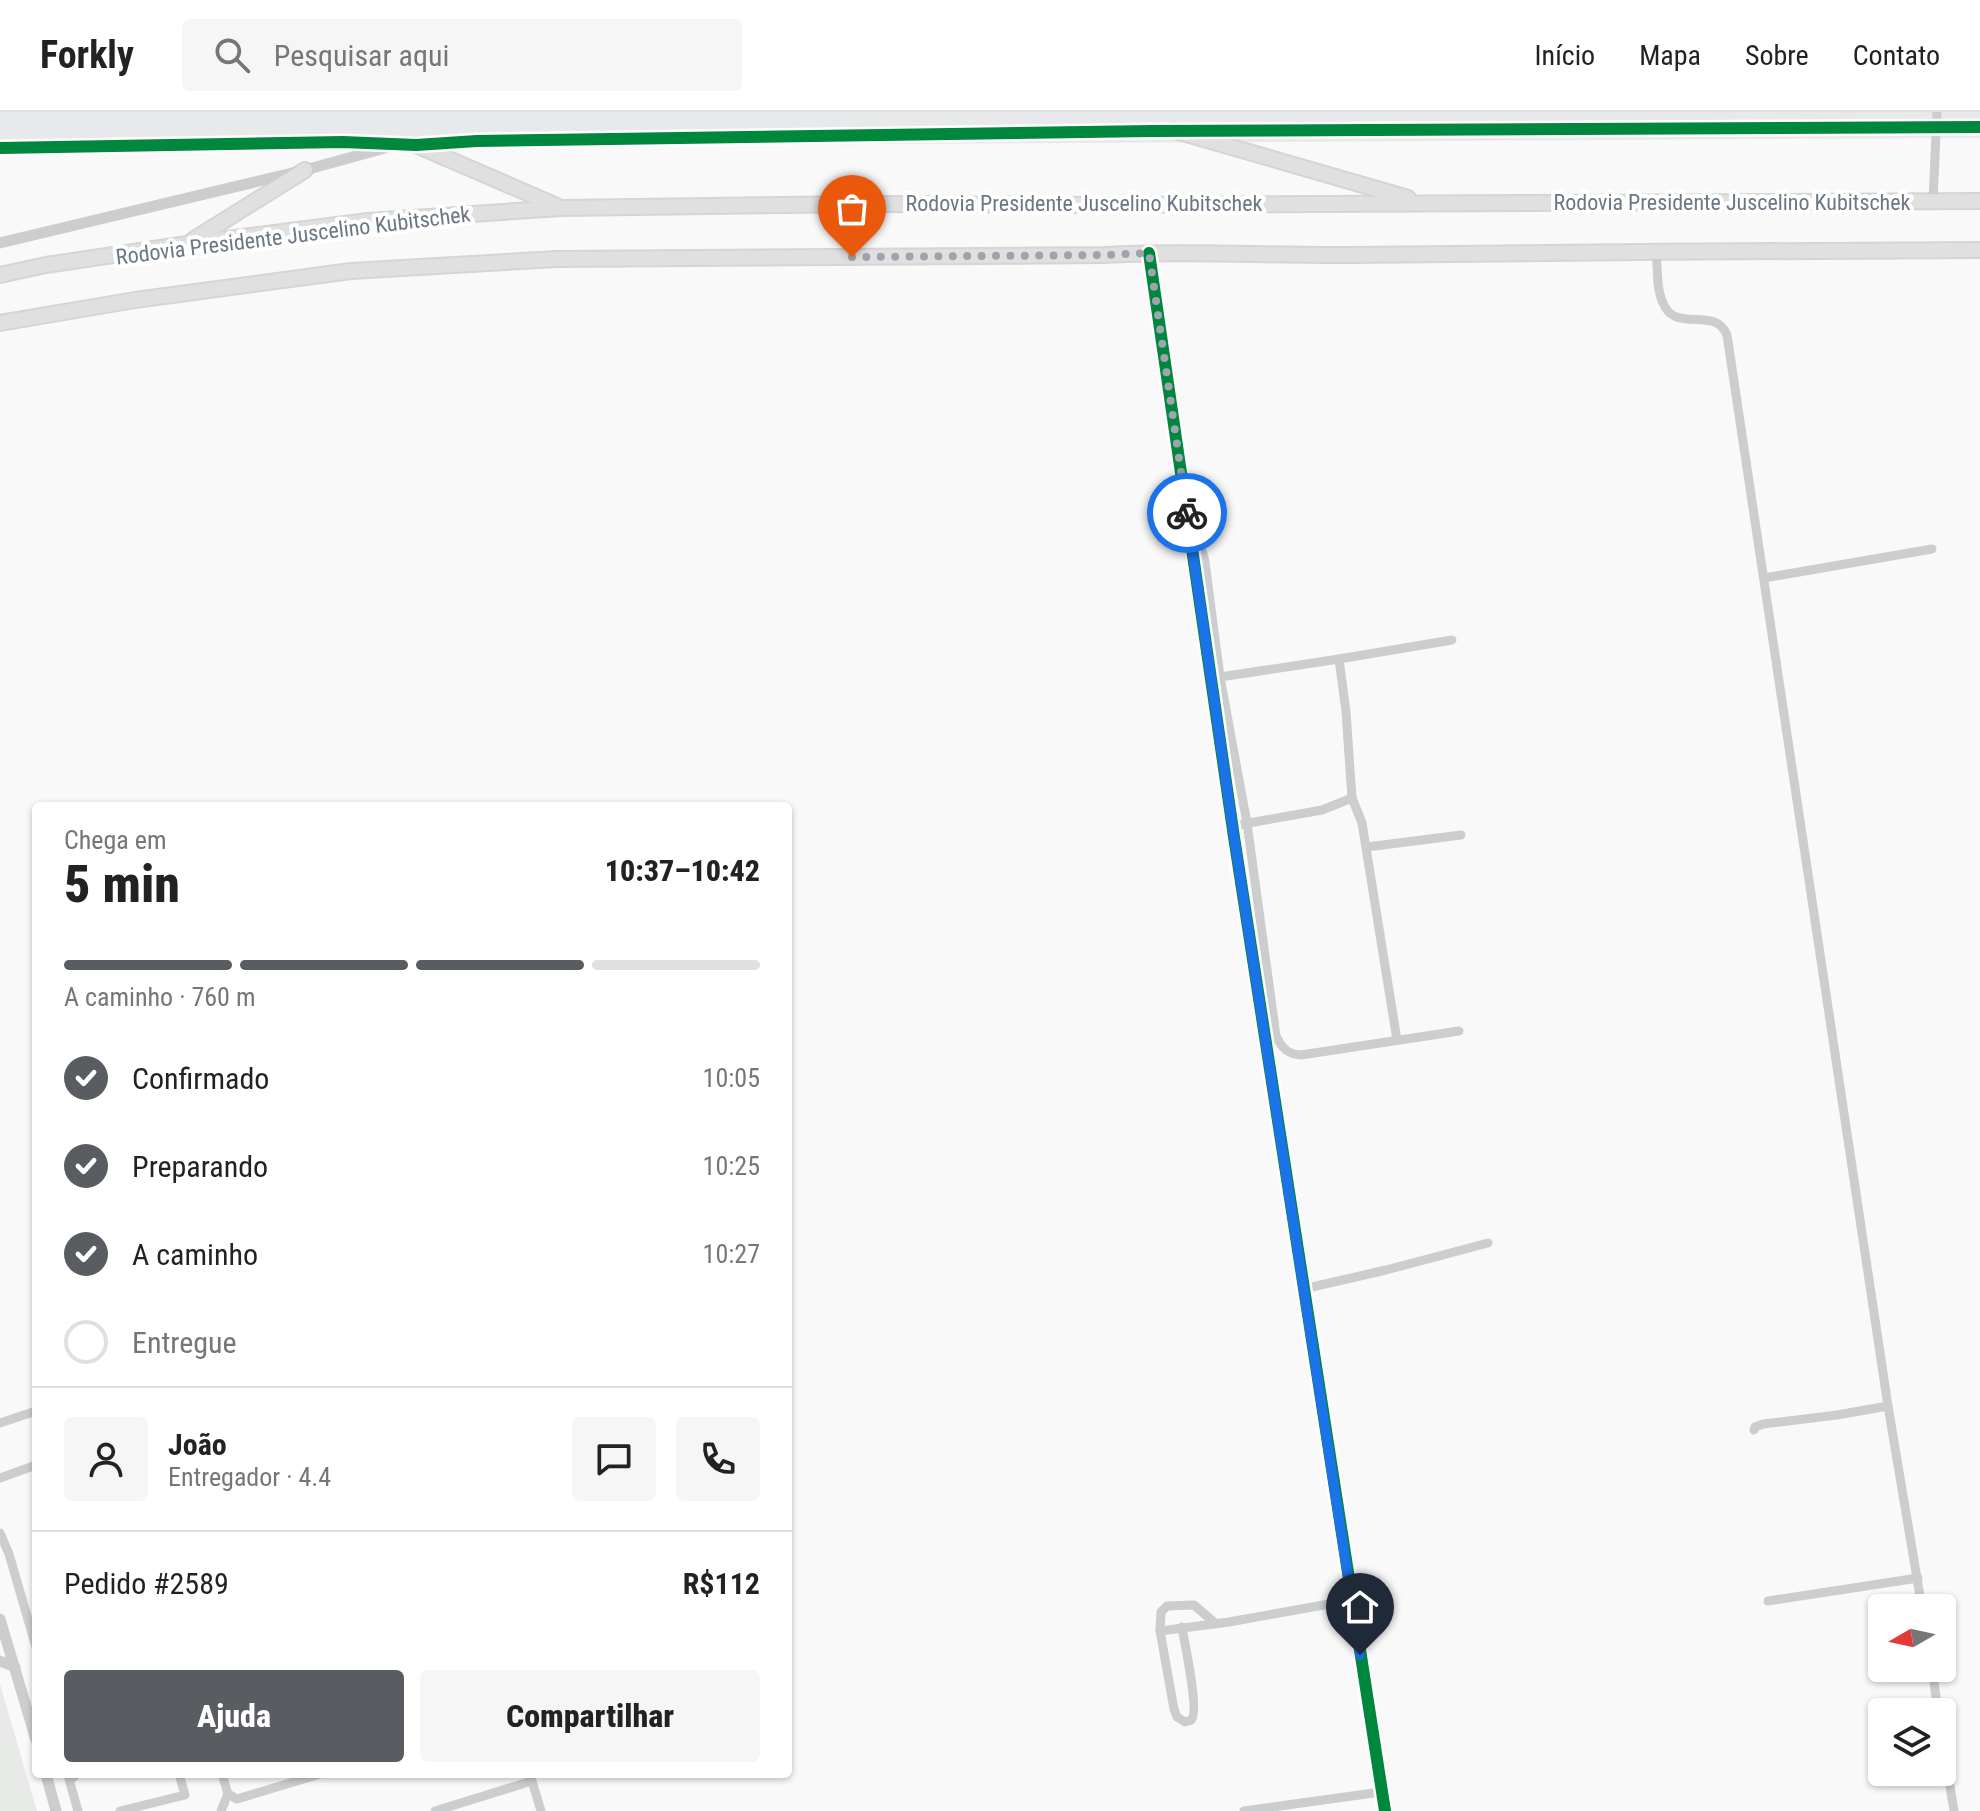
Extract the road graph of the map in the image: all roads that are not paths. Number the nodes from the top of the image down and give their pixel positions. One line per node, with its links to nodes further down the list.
1 (1937, 112): 3 (street)
2 (1980, 127): 3 (street)
3 (1937, 129): 4 (street); 9 (street)
4 (1176, 131): 6 (street); 11 (highway)
5 (397, 145): 6 (street); 7 (street); 8 (street)
6 (416, 145): 12 (highway)
7 (0, 148)
8 (305, 170): 13 (street); 14 (highway)
9 (1933, 201): 10 (highway, Rodovia Presidente Juscelino Kubitschek); 11 (highway, Rodovia Presidente Juscelino Kubitschek)
10 (1980, 201)
11 (1424, 203): 12 (highway, Rodovia Presidente Juscelino Kubitschek)
12 (561, 208): 14 (highway, Rodovia Presidente Juscelino Kubitschek)
13 (0, 243)
14 (187, 244): 18 (highway, Rodovia Presidente Juscelino Kubitschek)
15 (1980, 250): 16 (highway, Rodovia Presidente Juscelino Kubitschek)
16 (1656, 251): 17 (highway, Rodovia Presidente Juscelino Kubitschek); 22 (street)
17 (1149, 253): 19 (highway, Rodovia Presidente Juscelino Kubitschek); 20 (street)
18 (0, 275)
19 (0, 323)
20 (1191, 544): 25 (street); 28 (street)
21 (1932, 549): 22 (street)
22 (1764, 578): 35 (street)
23 (1452, 640): 24 (street)
24 (1339, 659): 25 (street); 26 (street)
25 (1220, 677): 27 (street)
26 (1352, 798): 27 (street); 30 (street)
27 (1247, 823): 28 (street); 32 (street)
28 (1232, 826): 34 (street)
29 (1461, 835): 30 (street)
30 (1367, 847): 32 (street)
31 (1459, 1031): 32 (street)
32 (1397, 1040)
33 (1488, 1243): 34 (street)
34 (1303, 1289): 45 (street)
35 (1888, 1406): 38 (street); 43 (street)
36 (32, 1412): 37 (street)
37 (0, 1423)
38 (1754, 1430)
39 (32, 1466): 40 (street)
40 (0, 1478)
41 (0, 1533): 42 (street)
42 (4, 1556): 51 (street)
43 (1918, 1578): 44 (street); 46 (street)
44 (1920, 1594)
45 (1351, 1600): 47 (street); 61 (street)
46 (1768, 1601)
47 (1215, 1623): 48 (street); 50 (street)
48 (1182, 1627): 50 (street); 50 (street)
49 (1, 1628): 53 (street)
50 (1160, 1631)
51 (32, 1636)
52 (0, 1661): 53 (street)
53 (15, 1667): 54 (street)
54 (32, 1726)
55 (47, 1778): 63 (street)
56 (72, 1778): 64 (street)
57 (180, 1778): 65 (street)
58 (224, 1778): 62 (street)
59 (304, 1778): 62 (street)
60 (1950, 1786): 72 (street)
61 (1381, 1792): 70 (street); 71 (street)
62 (233, 1796): 66 (street); 67 (street)
63 (56, 1811)
64 (78, 1811)
65 (120, 1811)
66 (221, 1811)
67 (232, 1811)
68 (435, 1811): 69 (street)
69 (541, 1811)
70 (1244, 1811)
71 (1385, 1811)
72 (1954, 1811)

